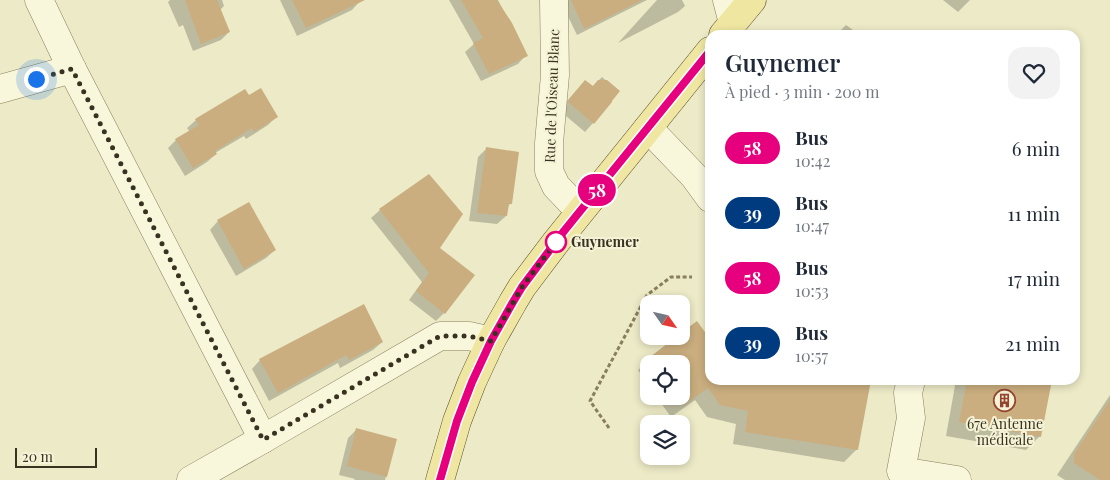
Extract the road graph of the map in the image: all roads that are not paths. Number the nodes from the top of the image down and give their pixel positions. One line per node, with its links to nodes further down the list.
1 (38, 0): 6 (street)
2 (554, 0): 10 (street, Rue de l'Oiseau Blanc)
3 (752, 0): 4 (main road)
4 (728, 19)
5 (705, 57): 8 (main road)
6 (72, 69): 7 (street); 13 (street)
7 (0, 89)
8 (648, 128): 9 (street); 10 (main road)
9 (705, 191)
10 (581, 210): 11 (main road)
11 (491, 341): 13 (street); 15 (main road)
12 (909, 385): 16 (street)
13 (263, 440): 14 (street)
14 (191, 480)
15 (440, 480)
16 (957, 480)

